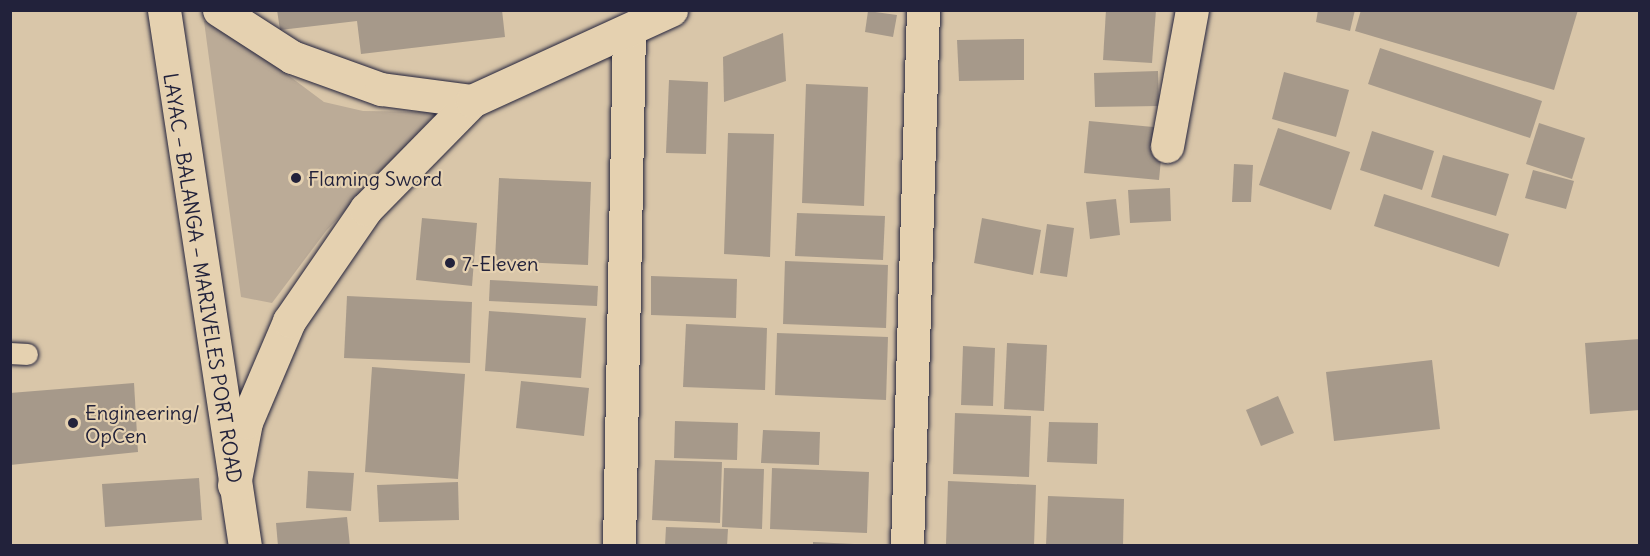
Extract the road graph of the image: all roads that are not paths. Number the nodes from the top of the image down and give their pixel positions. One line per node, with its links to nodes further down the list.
1 (164, 10): 9 (main road, LAYAC – BALANGA – MARIVELES PORT ROAD)
2 (219, 10): 7 (main road)
3 (671, 10): 6 (main road)
4 (923, 10): 12 (main road)
5 (1192, 10): 8 (main road)
6 (629, 31): 7 (main road); 11 (main road)
7 (472, 101): 9 (main road)
8 (1167, 146)
9 (234, 485): 10 (main road, LAYAC – BALANGA – MARIVELES PORT ROAD)
10 (245, 546)
11 (618, 546)
12 (907, 546)

